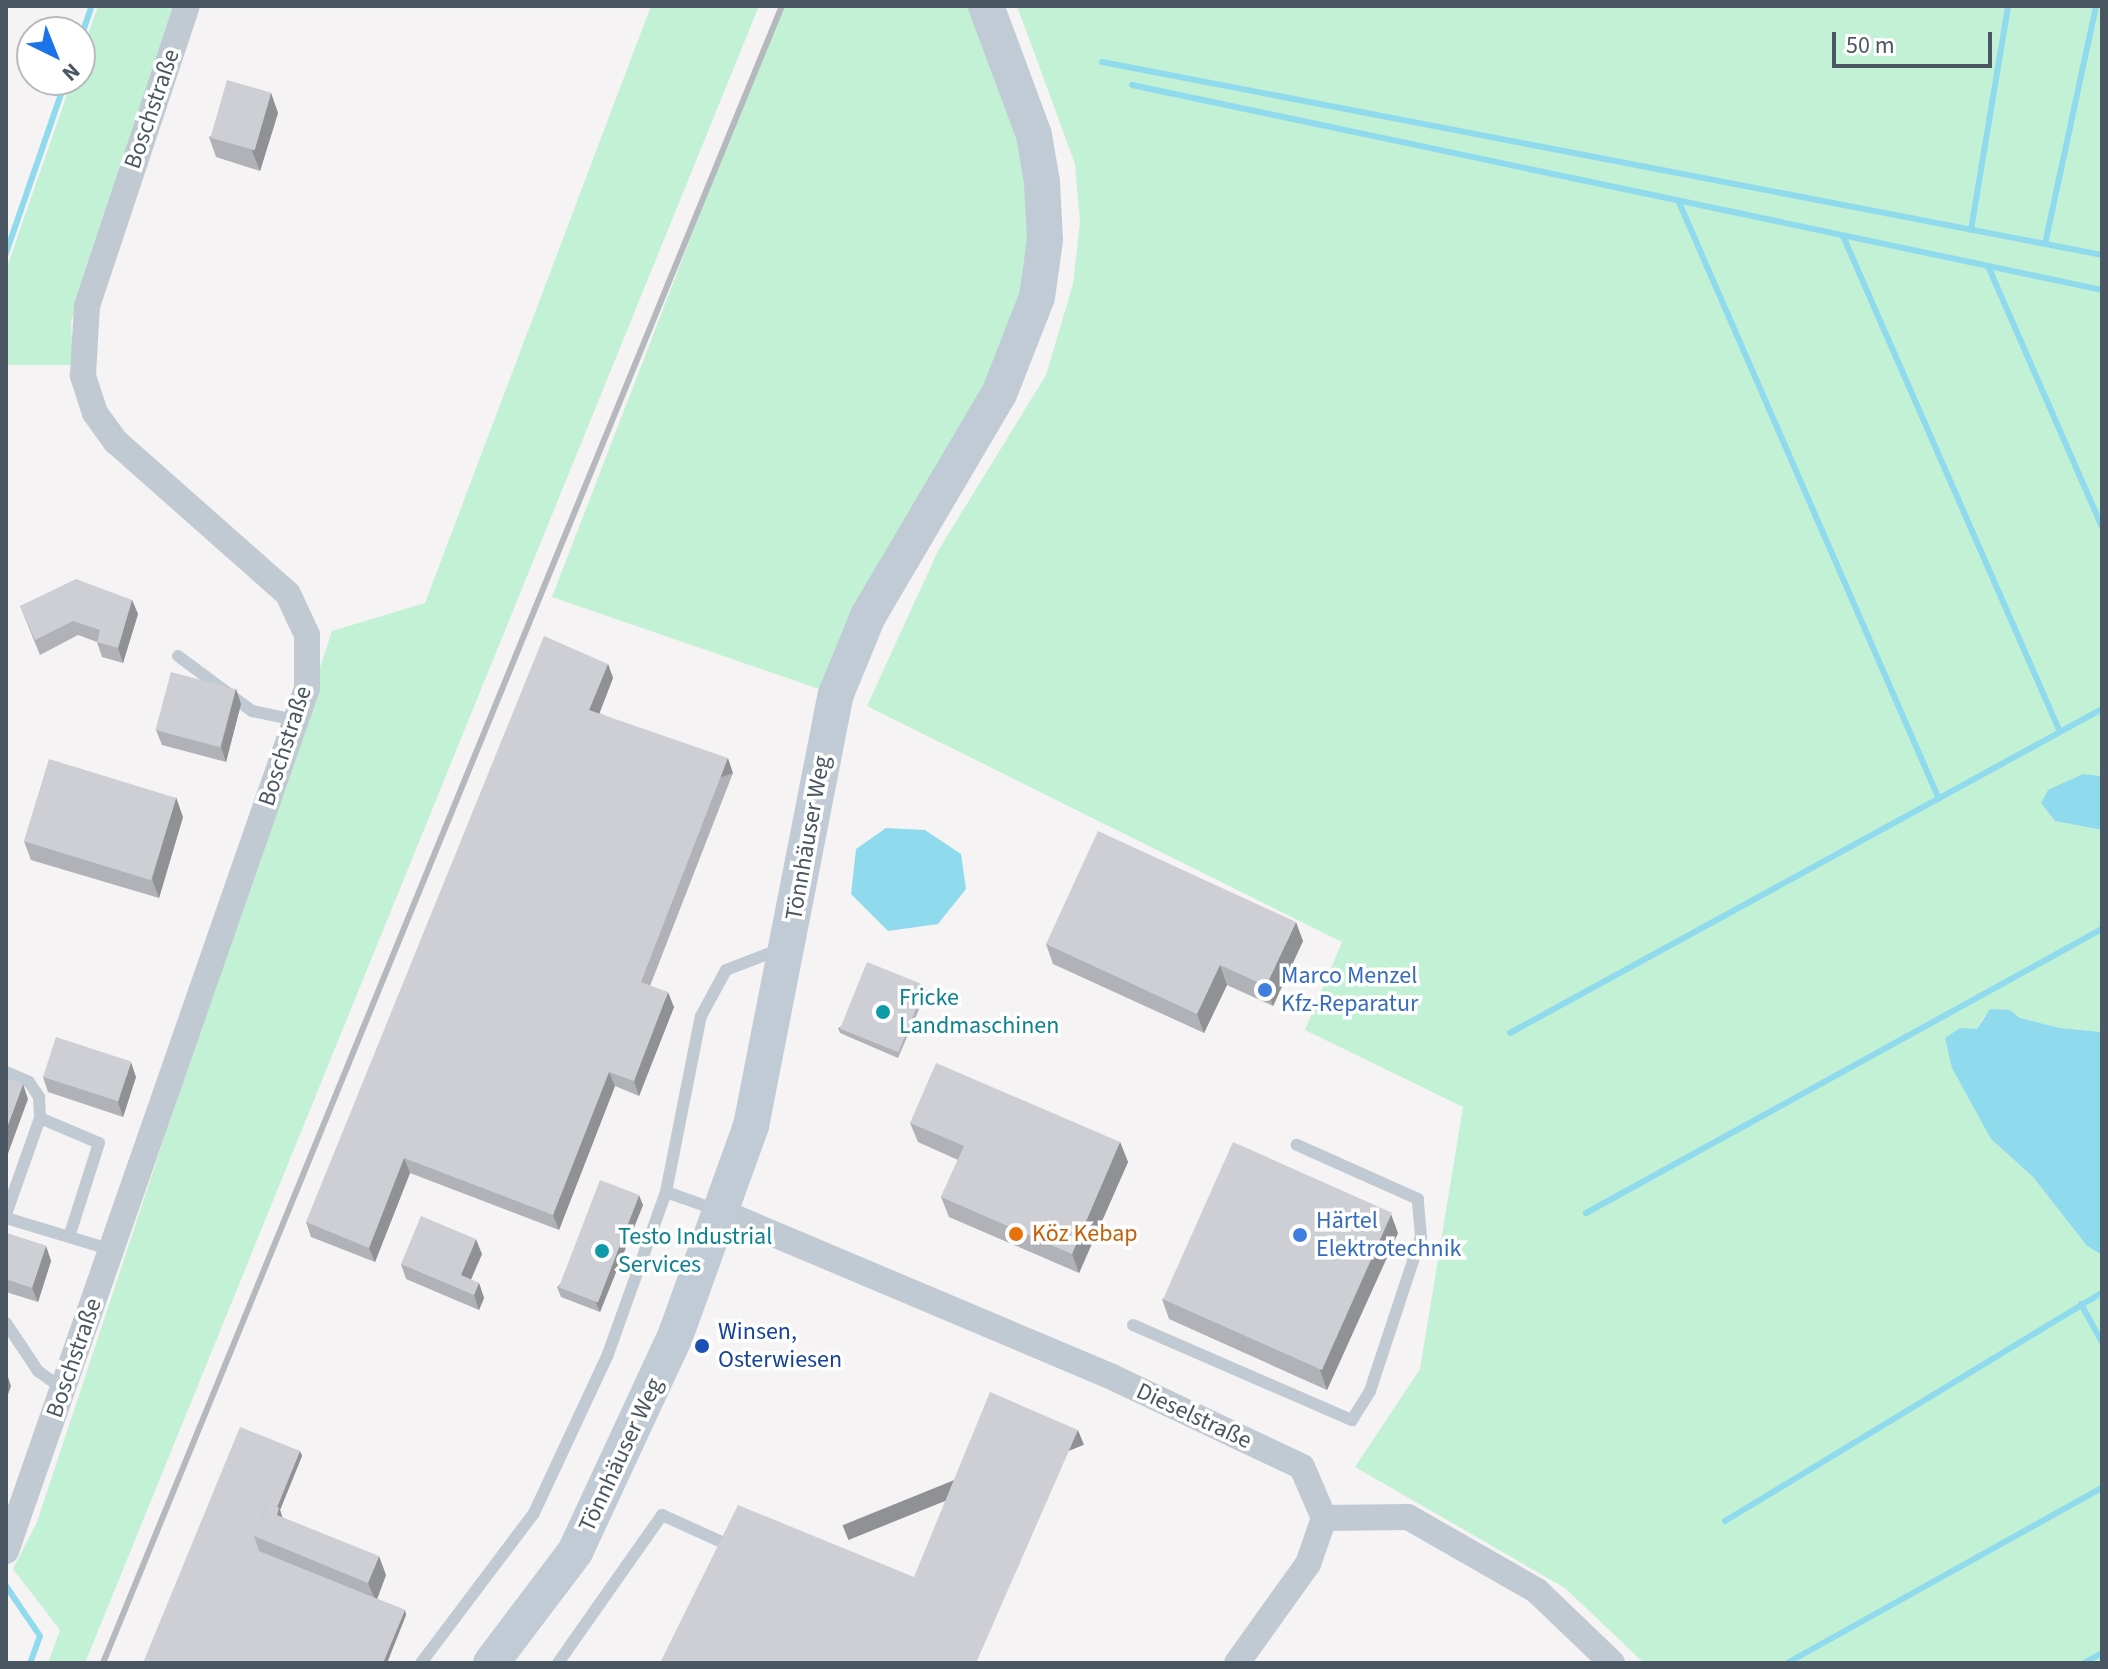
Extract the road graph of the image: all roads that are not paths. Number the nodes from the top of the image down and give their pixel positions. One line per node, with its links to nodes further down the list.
1 (187, 6): 4 (street, Boschstraße)
2 (986, 6): 5 (main road, Tönnhäuser Weg)
3 (178, 656): 4 (lane)
4 (296, 720): 13 (street, Boschstraße)
5 (790, 946): 9 (lane); 10 (main road, Tönnhäuser Weg)
6 (6, 1072): 7 (lane)
7 (40, 1118): 11 (lane); 12 (lane)
8 (1297, 1145): 15 (lane)
9 (666, 1192): 10 (lane); 20 (lane)
10 (724, 1213): 17 (street, Dieselstraße); 21 (main road, Tönnhäuser Weg)
11 (6, 1216): 12 (lane)
12 (70, 1234): 13 (lane)
13 (112, 1250): 16 (street, Boschstraße)
14 (6, 1323): 16 (lane)
15 (1133, 1325)
16 (63, 1389): 19 (street, Boschstraße)
17 (1324, 1518): 23 (street); 24 (street)
18 (724, 1543): 22 (lane)
19 (6, 1551)
20 (421, 1663)
21 (491, 1663)
22 (558, 1663)
23 (1237, 1663)
24 (1612, 1663)

